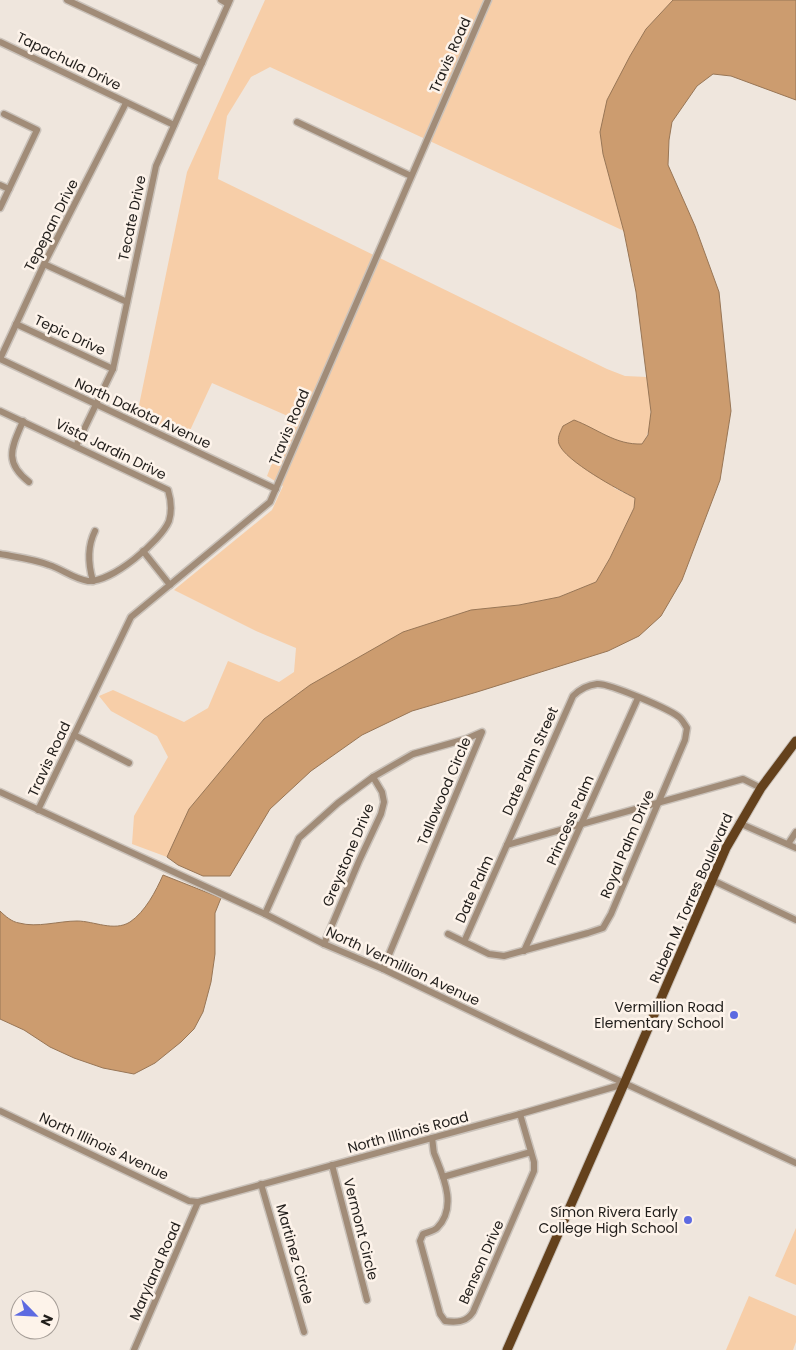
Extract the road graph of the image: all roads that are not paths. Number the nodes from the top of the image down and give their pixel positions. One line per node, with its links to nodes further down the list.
1 (67, 0): 6 (street)
2 (221, 0): 4 (street)
3 (488, 0): 11 (street, Travis Road)
4 (229, 2): 6 (street, Tecate Drive)
5 (0, 42): 7 (street, Tapachula Drive)
6 (202, 63): 10 (street, Tecate Drive)
7 (126, 103): 10 (street, Tapachula Drive); 15 (street, Tepepan Drive)
8 (4, 114): 13 (street)
9 (297, 122): 11 (street)
10 (174, 125): 16 (street, Tecate Drive)
11 (411, 176): 25 (street, Travis Road)
12 (0, 185): 13 (street)
13 (9, 189): 14 (street)
14 (0, 208)
15 (44, 264): 16 (street); 17 (street, Tepepan Drive)
16 (127, 302): 19 (street, Tecate Drive)
17 (16, 324): 18 (street, Tepepan Drive); 19 (street, Tepic Drive)
18 (0, 359): 20 (street, North Dakota Avenue)
19 (113, 369): 20 (street, Tecate Drive)
20 (97, 405): 23 (street, Tecate Drive); 25 (street, North Dakota Avenue)
21 (0, 411): 22 (street, Vista Jardin Drive)
22 (23, 421): 23 (street, Vista Jardin Drive); 24 (street)
23 (76, 446): 27 (street, Vista Jardin Drive)
24 (30, 482)
25 (276, 489): 30 (street, Travis Road)
26 (95, 531): 29 (street)
27 (143, 551): 29 (street, Vista Jardin Drive); 30 (street)
28 (0, 554): 29 (street)
29 (93, 580)
30 (170, 585): 33 (street, Travis Road)
31 (580, 689): 32 (street, Royal Palm Drive); 45 (street, Date Palm Street)
32 (638, 698): 39 (street, Royal Palm Drive); 42 (street, Princess Palm)
33 (74, 735): 35 (street); 40 (street, Travis Road)
34 (796, 741): 37 (main road, Ruben M. Torres Boulevard)
35 (129, 763)
36 (373, 778): 48 (street, Tallowood Circle); 52 (street, Greystone Drive); 54 (street, Tallowood Circle)
37 (761, 788): 39 (street); 41 (main road, Ruben M. Torres Boulevard)
38 (0, 792): 40 (street, North Vermillion Avenue)
39 (658, 803): 42 (street); 53 (street, Royal Palm Drive)
40 (38, 810): 48 (street, North Vermillion Avenue)
41 (739, 823): 44 (street); 47 (main road, Ruben M. Torres Boulevard)
42 (582, 824): 45 (street); 53 (street, Princess Palm)
43 (796, 832): 44 (street)
44 (788, 844): 46 (street)
45 (507, 845): 51 (street, Date Palm)
46 (796, 848)
47 (712, 880): 49 (street); 55 (main road, Ruben M. Torres Boulevard)
48 (265, 914): 52 (street, North Vermillion Avenue)
49 (796, 920)
50 (448, 934): 51 (street, Royal Palm Drive)
51 (464, 942): 53 (street, Royal Palm Drive)
52 (324, 944): 54 (street, North Vermillion Avenue)
53 (524, 951)
54 (384, 969): 55 (street, North Vermillion Avenue)
55 (624, 1084): 57 (street, North Illinois Road); 60 (street, North Vermillion Avenue); 68 (main road, Ruben M. Torres Boulevard)
56 (0, 1111): 64 (street, North Illinois Avenue)
57 (520, 1114): 58 (street, North Illinois Road); 59 (street, Benson Drive)
58 (432, 1138): 61 (street, North Illinois Road); 62 (street, Benson Drive)
59 (531, 1152): 62 (street); 62 (street, Benson Drive)
60 (796, 1164)
61 (332, 1165): 63 (street, North Illinois Road); 65 (street, Vermont Circle)
62 (443, 1177)
63 (261, 1184): 64 (street, North Illinois Road); 66 (street, Martinez Circle)
64 (198, 1202): 67 (street, Maryland Road)
65 (367, 1300)
66 (304, 1332)
67 (134, 1350)
68 (507, 1350)

